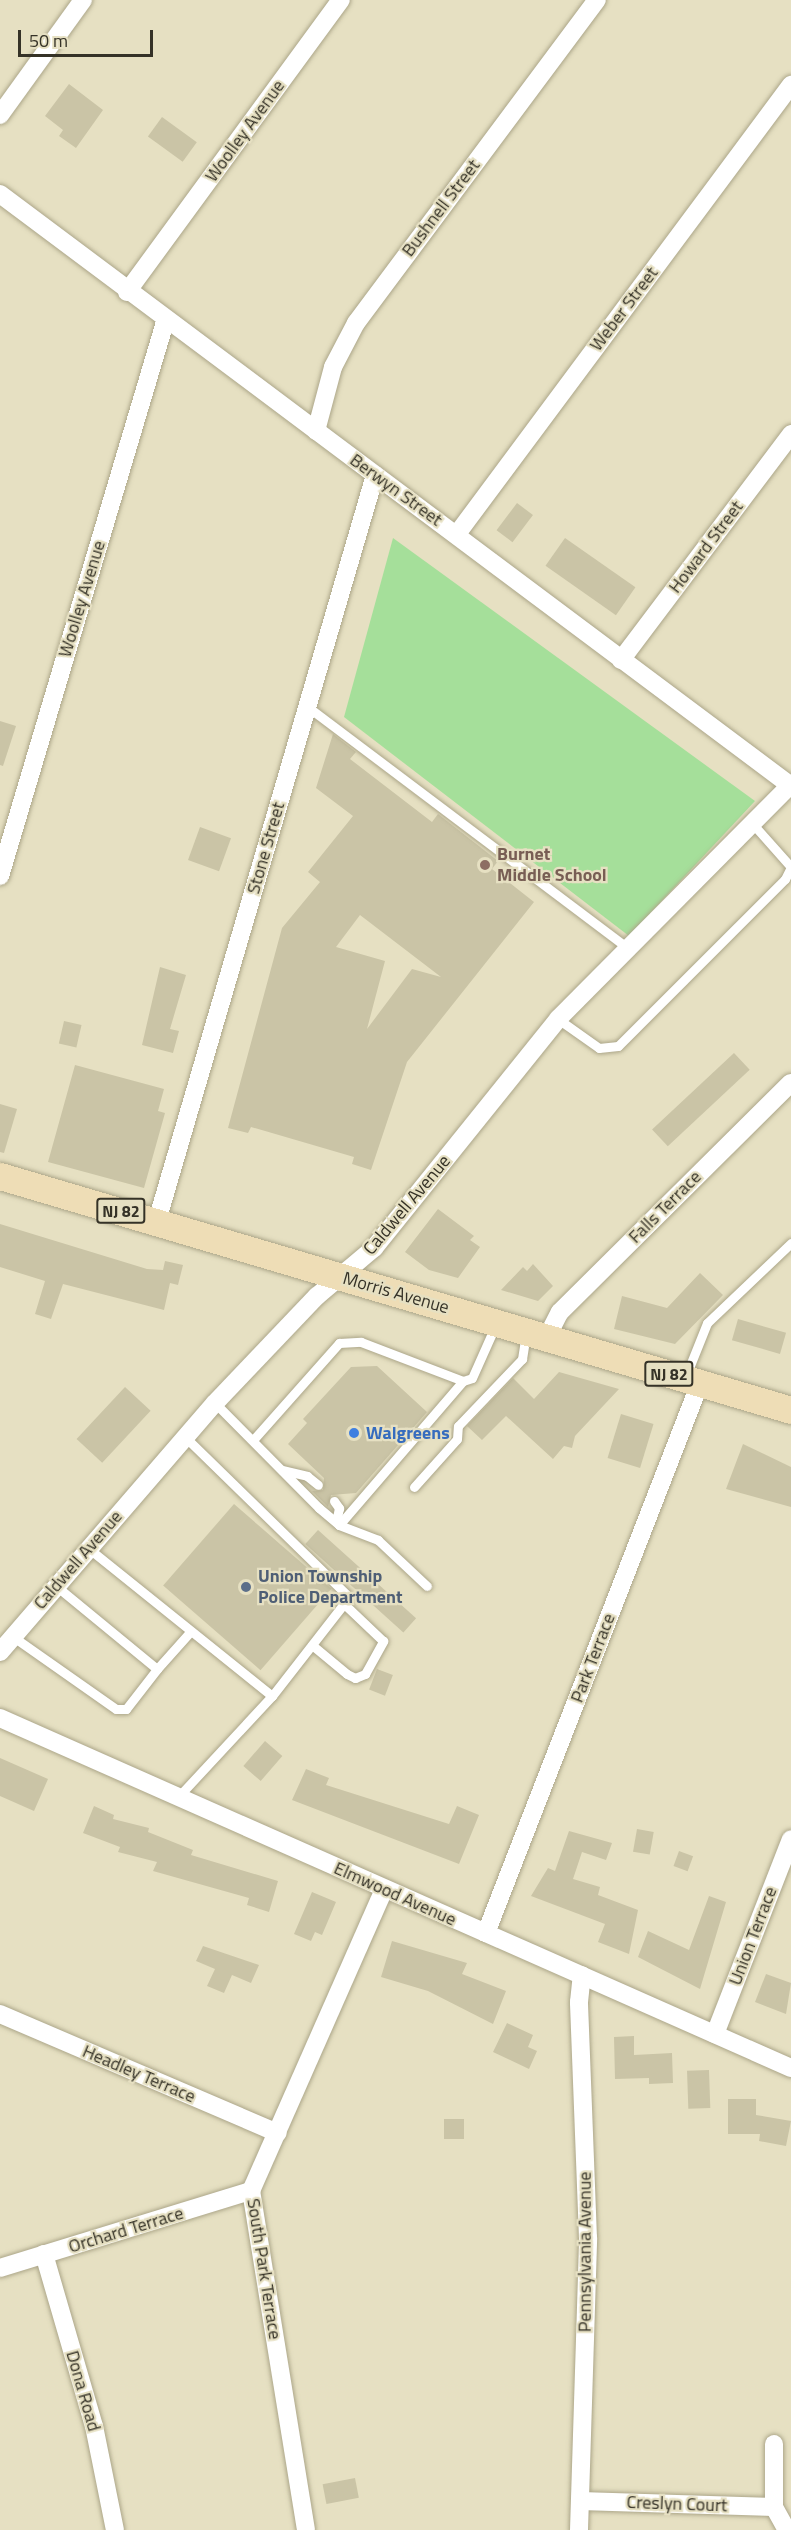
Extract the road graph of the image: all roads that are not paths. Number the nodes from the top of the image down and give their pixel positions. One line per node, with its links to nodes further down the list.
1 (83, 0): 5 (street)
2 (341, 0): 7 (street, Woolley Avenue)
3 (597, 0): 9 (street, Bushnell Street)
4 (791, 85): 12 (street, Weber Street)
5 (0, 115)
6 (0, 194): 7 (street, Berwyn Street)
7 (127, 292): 8 (street, Berwyn Street)
8 (165, 322): 9 (street, Berwyn Street); 17 (street, Woolley Avenue)
9 (316, 431): 11 (street, Berwyn Street)
10 (791, 434): 13 (street, Howard Street)
11 (375, 475): 12 (street, Berwyn Street); 14 (street, Stone Street)
12 (457, 534): 13 (street, Berwyn Street)
13 (621, 660): 15 (street, Berwyn Street)
14 (308, 707): 18 (lane); 22 (street, Stone Street)
15 (791, 785): 16 (street, Caldwell Avenue)
16 (752, 822): 18 (street, Caldwell Avenue); 19 (lane)
17 (0, 876)
18 (628, 948): 19 (street, Caldwell Avenue)
19 (558, 1018): 24 (street, Caldwell Avenue)
20 (791, 1083): 26 (street, Falls Terrace)
21 (2, 1180): 22 (main road, Morris Avenue / NJ 82)
22 (157, 1221): 24 (main road, Morris Avenue / NJ 82)
23 (791, 1243): 27 (lane)
24 (342, 1277): 25 (main road, Morris Avenue / NJ 82); 29 (street, Caldwell Avenue)
25 (497, 1323): 26 (main road, Morris Avenue / NJ 82); 28 (lane)
26 (537, 1334): 27 (main road, Morris Avenue / NJ 82); 35 (lane)
27 (692, 1380): 30 (main road, Morris Avenue / NJ 82); 52 (street, Park Terrace)
28 (463, 1381): 32 (lane); 37 (lane)
29 (215, 1403): 31 (street, Caldwell Avenue); 32 (lane)
30 (791, 1410)
31 (185, 1437): 38 (street, Caldwell Avenue); 41 (lane)
32 (253, 1440): 33 (lane)
33 (282, 1470): 34 (lane); 37 (lane)
34 (318, 1485)
35 (414, 1487)
36 (334, 1501): 37 (lane)
37 (337, 1524): 40 (lane)
38 (88, 1548): 39 (street, Caldwell Avenue); 42 (lane)
39 (56, 1586): 43 (street, Caldwell Avenue); 46 (lane)
40 (427, 1586)
41 (346, 1600): 44 (lane); 44 (lane)
42 (190, 1632): 46 (lane); 47 (lane)
43 (12, 1636): 45 (street, Caldwell Avenue); 46 (lane)
44 (312, 1645): 47 (lane)
45 (0, 1652)
46 (157, 1669)
47 (272, 1696): 49 (lane)
48 (0, 1718): 49 (street, Elmwood Avenue)
49 (178, 1797): 51 (street, Elmwood Avenue)
50 (791, 1839): 55 (street, Union Terrace)
51 (384, 1890): 52 (street, Elmwood Avenue); 57 (street, South Park Terrace)
52 (486, 1933): 53 (street, Elmwood Avenue)
53 (582, 1975): 55 (street, Elmwood Avenue); 62 (street, Pennsylvania Avenue)
54 (0, 2014): 57 (street, Headley Terrace)
55 (715, 2034): 56 (street, Elmwood Avenue)
56 (791, 2068)
57 (278, 2133): 58 (street, South Park Terrace)
58 (251, 2191): 59 (street, Orchard Terrace); 65 (street, South Park Terrace)
59 (44, 2254): 60 (street, Orchard Terrace); 64 (street, Dona Road)
60 (0, 2268)
61 (774, 2444): 63 (street)
62 (580, 2501): 63 (street, Creslyn Court); 66 (street, Pennsylvania Avenue)
63 (774, 2507): 67 (street)
64 (116, 2530)
65 (306, 2530)
66 (579, 2530)
67 (787, 2530)

